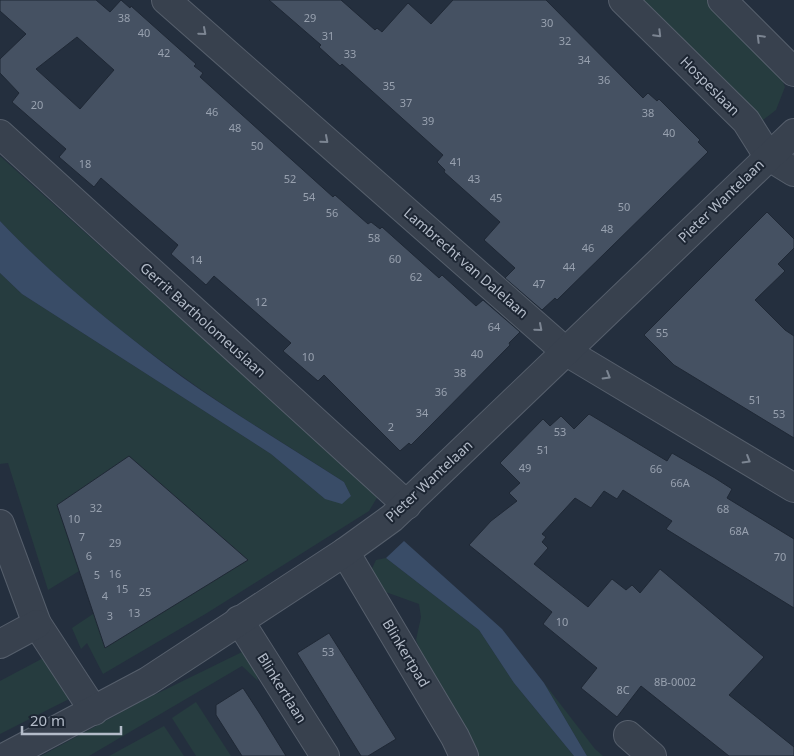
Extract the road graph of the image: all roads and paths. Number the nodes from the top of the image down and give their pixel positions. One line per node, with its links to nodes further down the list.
1 (166, 0): 9 (street, Lambrecht van Dalelaan, one-way to 9)
2 (623, 0): 7 (street, Hospeslaan, one-way to 7)
3 (722, 0): 4 (street, one-way to 3)
4 (794, 72)
5 (794, 133): 7 (street, Pieter Wantelaan)
6 (0, 134): 11 (street, Gerrit Bartholomeuslaan)
7 (768, 156): 8 (street, Hospeslaan); 9 (street, Pieter Wantelaan)
8 (794, 172)
9 (566, 351): 10 (street, Lambrecht van Dalelaan, one-way to 10); 11 (street, Pieter Wantelaan)
10 (794, 488)
11 (406, 505): 13 (street, Pieter Wantelaan)
12 (0, 524): 15 (street)
13 (345, 552): 14 (street, Pieter Wantelaan); 21 (street, Blinkertpad)
14 (239, 620): 17 (street, Pieter Wantelaan); 20 (street, Blinkertlaan)
15 (37, 624): 16 (street); 17 (street)
16 (0, 644)
17 (94, 711): 19 (street, Pieter Wantelaan)
18 (628, 735): 22 (street)
19 (8, 756)
20 (325, 756)
21 (464, 756)
22 (652, 756)

